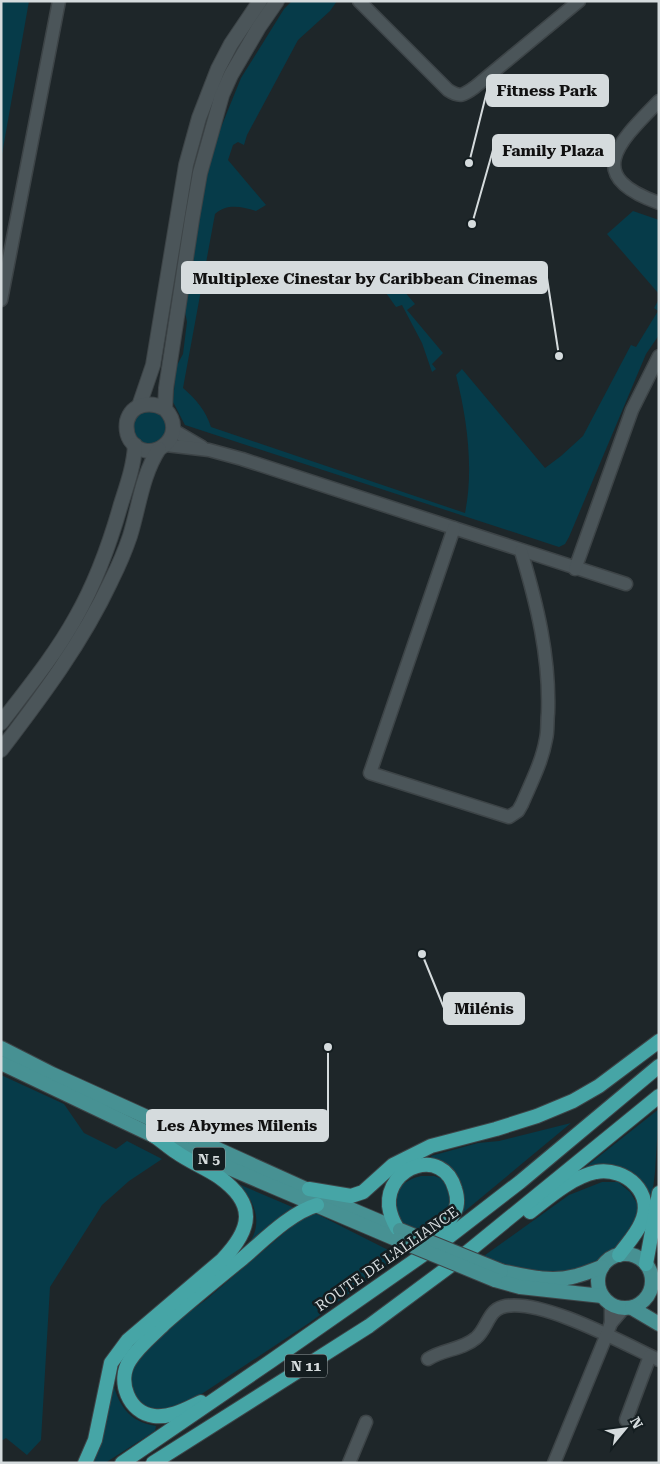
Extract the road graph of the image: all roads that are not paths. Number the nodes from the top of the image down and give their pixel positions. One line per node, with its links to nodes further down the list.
1 (59, 1): 8 (street)
2 (260, 1): 10 (main road)
3 (277, 1): 11 (main road)
4 (360, 1): 5 (street)
5 (579, 1)
6 (659, 102): 7 (street)
7 (659, 203)
8 (1, 300)
9 (659, 356): 18 (street)
10 (140, 406): 11 (main road); 13 (main road)
11 (164, 409): 12 (main road)
12 (173, 430): 14 (main road); 15 (street)
13 (135, 445): 14 (main road); 20 (main road)
14 (162, 447): 15 (street); 21 (main road)
15 (209, 450): 16 (street)
16 (454, 528): 17 (street); 17 (street)
17 (521, 550): 18 (street)
18 (575, 569): 19 (street)
19 (626, 584)
20 (1, 723)
21 (1, 750)
22 (659, 1041): 28 (highway)
23 (1, 1048): 28 (main road, N 5)
24 (1, 1062): 27 (main road, N 5)
25 (659, 1066): 37 (highway, ROUTE DE L'ALLIANCE / N 11)
26 (659, 1096): 45 (highway, N 11)
27 (154, 1136): 30 (main road, N 5); 48 (highway)
28 (309, 1189): 32 (main road, N 5)
29 (659, 1194): 31 (highway)
30 (316, 1204): 32 (main road, N 5); 44 (highway)
31 (658, 1209): 34 (highway)
32 (398, 1232): 36 (main road, N 5, bridge); 37 (highway)
33 (619, 1255): 34 (main road); 35 (main road); 45 (highway)
34 (646, 1264): 38 (main road)
35 (602, 1267): 36 (main road, N 5); 39 (main road)
36 (498, 1276): 39 (main road, N 5)
37 (391, 1277): 44 (highway, ROUTE DE L'ALLIANCE / N 11)
38 (656, 1290): 39 (main road)
39 (617, 1304): 40 (main road); 41 (street)
40 (659, 1324)
41 (609, 1328): 42 (street); 43 (street); 52 (street)
42 (655, 1358): 46 (street)
43 (428, 1359)
44 (252, 1374): 49 (highway, ROUTE DE L'ALLIANCE / N 11)
45 (272, 1388): 50 (highway, N 11)
46 (626, 1420)
47 (366, 1422): 51 (street)
48 (85, 1463)
49 (122, 1463)
50 (154, 1463)
51 (349, 1463)
52 (554, 1463)

